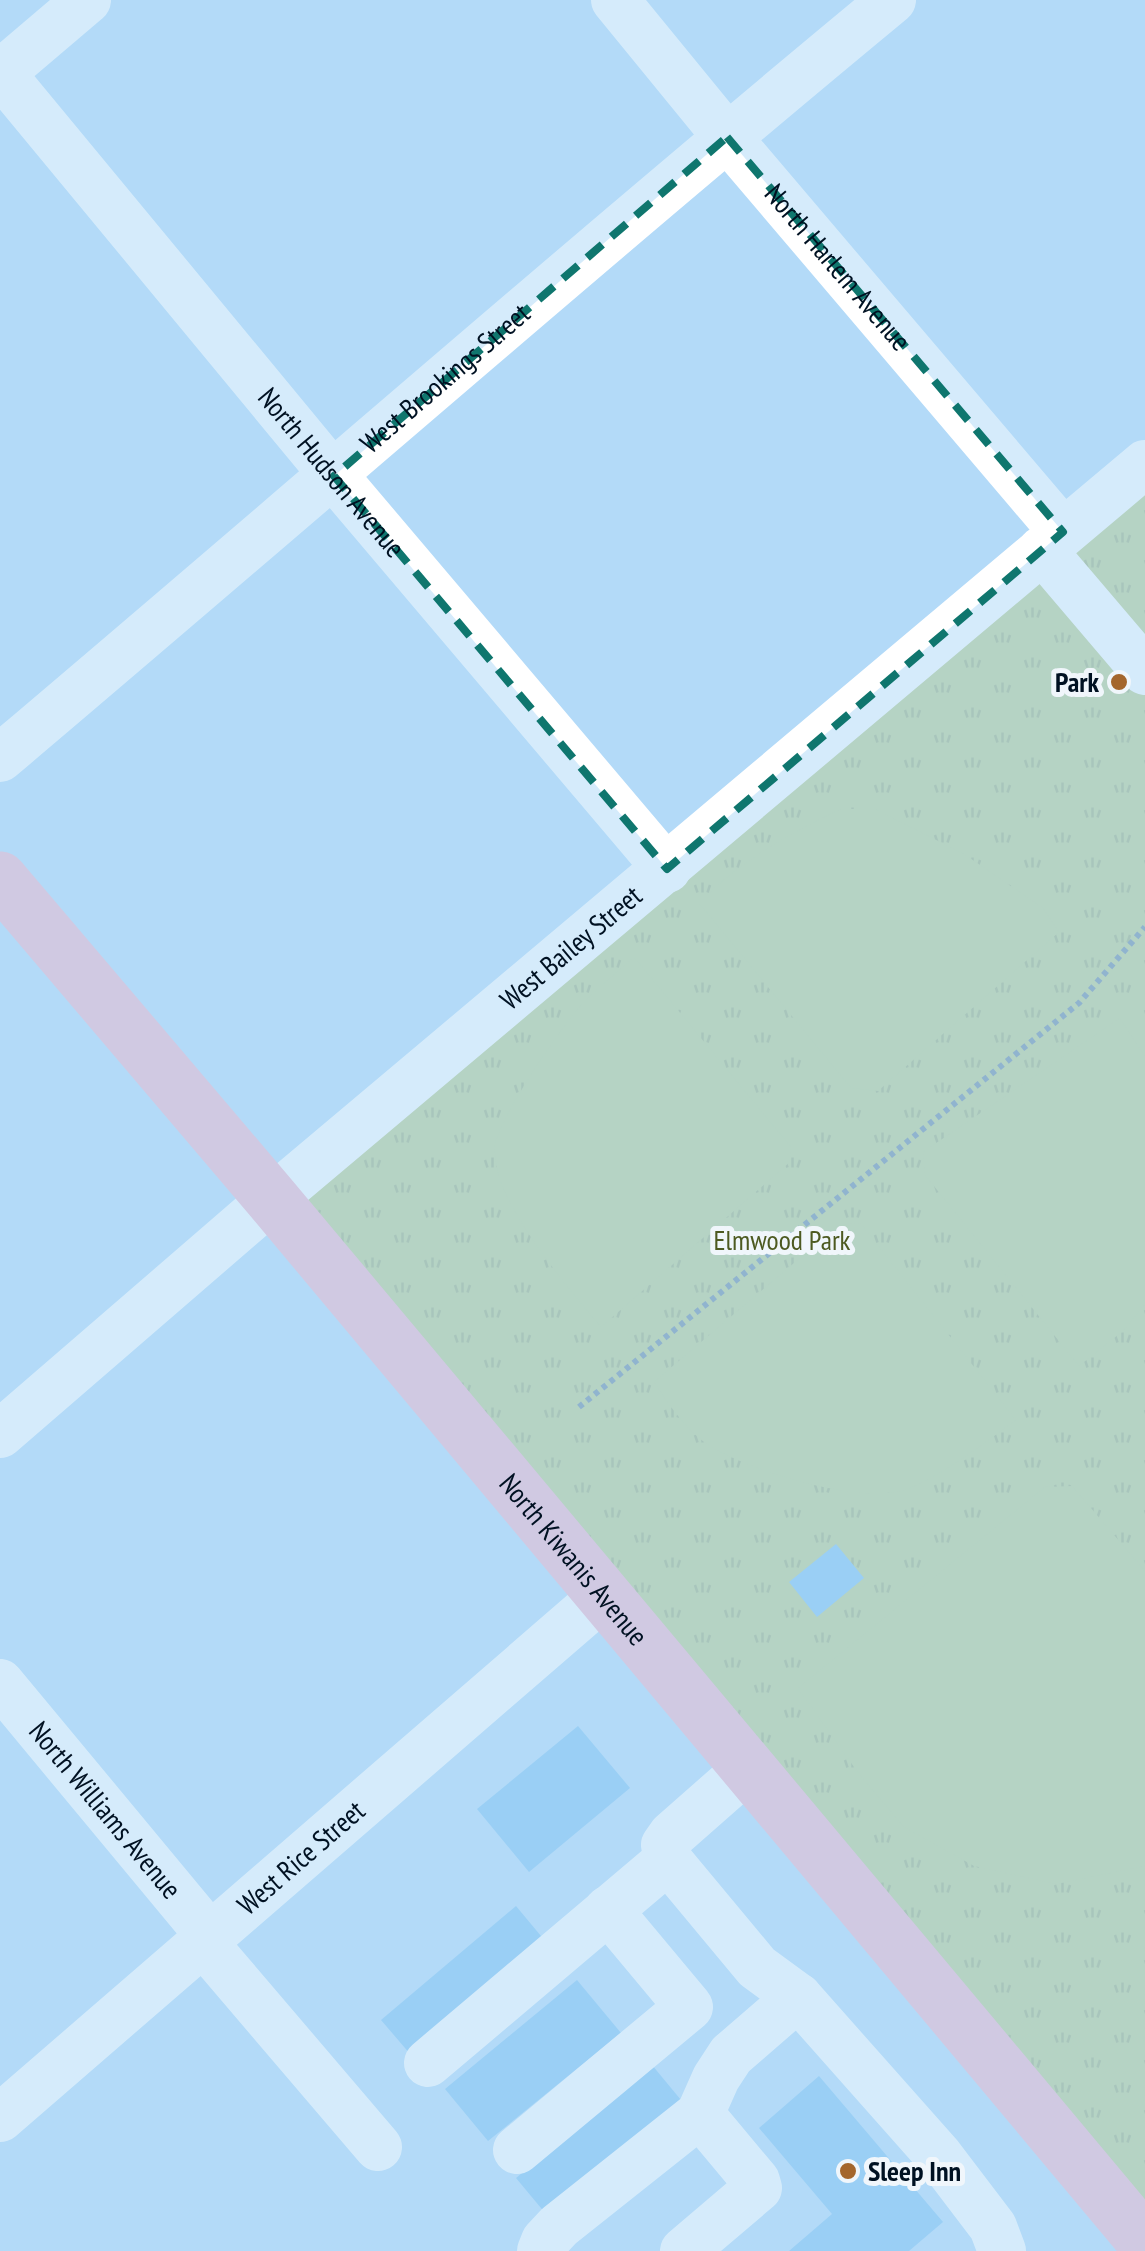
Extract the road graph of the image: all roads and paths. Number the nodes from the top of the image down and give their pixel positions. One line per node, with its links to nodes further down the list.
1 (87, 0): 4 (street)
2 (615, 0): 5 (street, North Harlem Avenue)
3 (892, 0): 5 (street, West Brookings Street)
4 (0, 73): 7 (street, North Hudson Avenue)
5 (727, 136): 7 (street, West Brookings Street); 8 (street, North Harlem Avenue)
6 (1145, 464): 8 (street, West Bailey Street)
7 (334, 476): 10 (street, West Brookings Street); 11 (street, North Hudson Avenue)
8 (1052, 540): 9 (street, North Harlem Avenue); 11 (street, West Bailey Street)
9 (1145, 671)
10 (0, 758)
11 (667, 869): 14 (street, West Bailey Street)
12 (0, 879): 14 (main road, North Kiwanis Avenue)
13 (1145, 927): 15 (path)
14 (272, 1199): 16 (street, West Bailey Street); 17 (main road, North Kiwanis Avenue)
15 (580, 1407)
16 (0, 1434)
17 (602, 1597): 19 (main road, North Kiwanis Avenue); 22 (street, West Rice Street)
18 (0, 1683): 22 (street, North Williams Avenue)
19 (748, 1769): 20 (street); 31 (main road, North Kiwanis Avenue)
20 (668, 1860): 21 (street); 23 (street)
21 (608, 1910): 24 (street); 26 (street)
22 (207, 1939): 28 (street, West Rice Street); 29 (street, North Williams Avenue)
23 (798, 1998): 25 (street); 34 (street)
24 (689, 2007): 25 (street); 30 (street)
25 (731, 2055): 27 (street)
26 (428, 2063)
27 (700, 2114): 32 (street); 33 (street)
28 (0, 2118)
29 (378, 2147)
30 (517, 2150)
31 (1145, 2242)
32 (541, 2251)
33 (684, 2251)
34 (1002, 2251)

